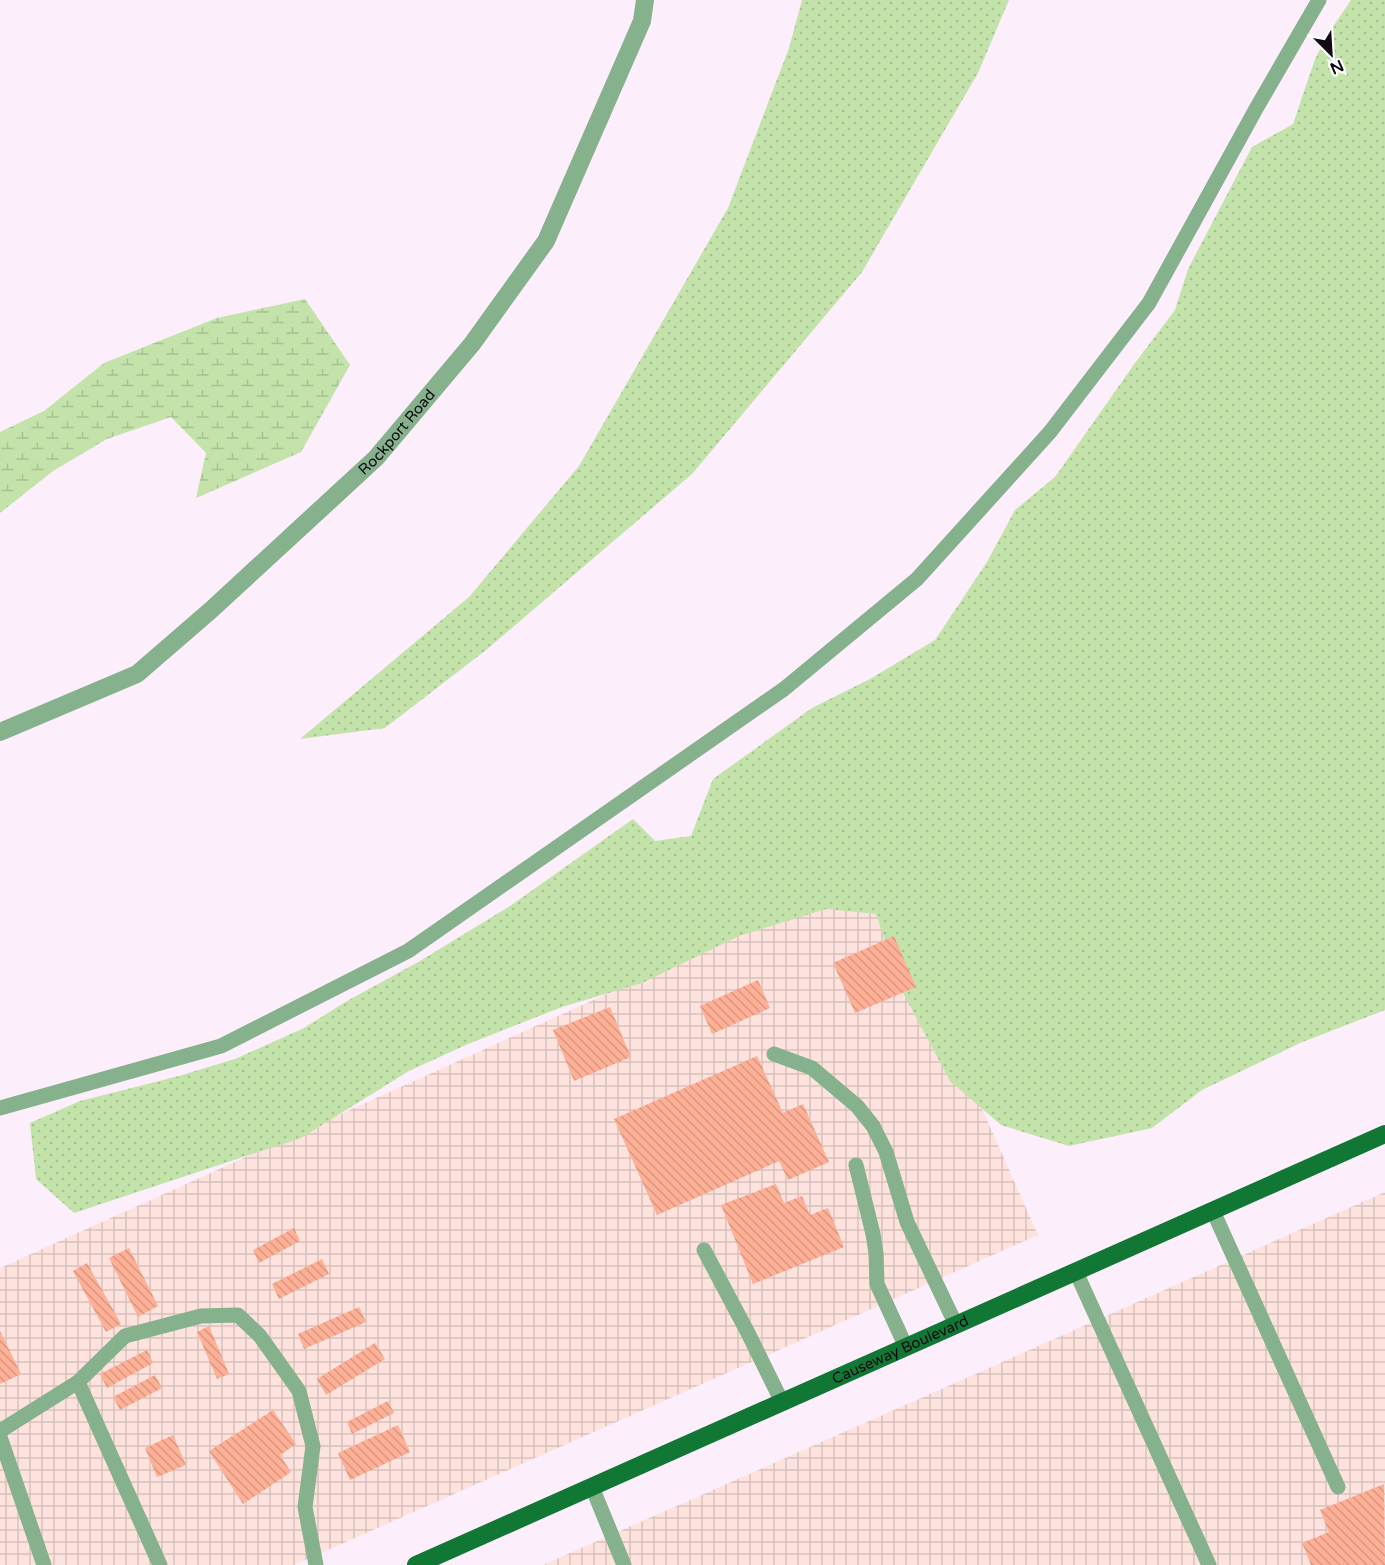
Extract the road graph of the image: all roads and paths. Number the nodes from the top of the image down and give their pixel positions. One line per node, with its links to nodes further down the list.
1 (645, 0): 3 (street, Rockport Road)
2 (1319, 0): 5 (lane)
3 (0, 732)
4 (774, 1054): 11 (lane)
5 (0, 1108)
6 (1385, 1134): 8 (main road, Causeway Boulevard)
7 (856, 1165): 12 (lane)
8 (1213, 1211): 10 (main road, Causeway Boulevard); 18 (lane)
9 (704, 1250): 14 (lane)
10 (1076, 1272): 11 (main road, Causeway Boulevard); 24 (lane)
11 (956, 1325): 12 (main road, Causeway Boulevard)
12 (906, 1347): 14 (main road, Causeway Boulevard)
13 (78, 1382): 15 (lane); 20 (lane); 21 (lane)
14 (782, 1402): 17 (main road, Causeway Boulevard)
15 (0, 1431)
16 (0, 1437): 19 (lane)
17 (592, 1487): 22 (main road, Causeway Boulevard); 23 (lane)
18 (1338, 1487)
19 (44, 1565)
20 (160, 1565)
21 (316, 1565)
22 (416, 1565)
23 (624, 1565)
24 (1209, 1565)

